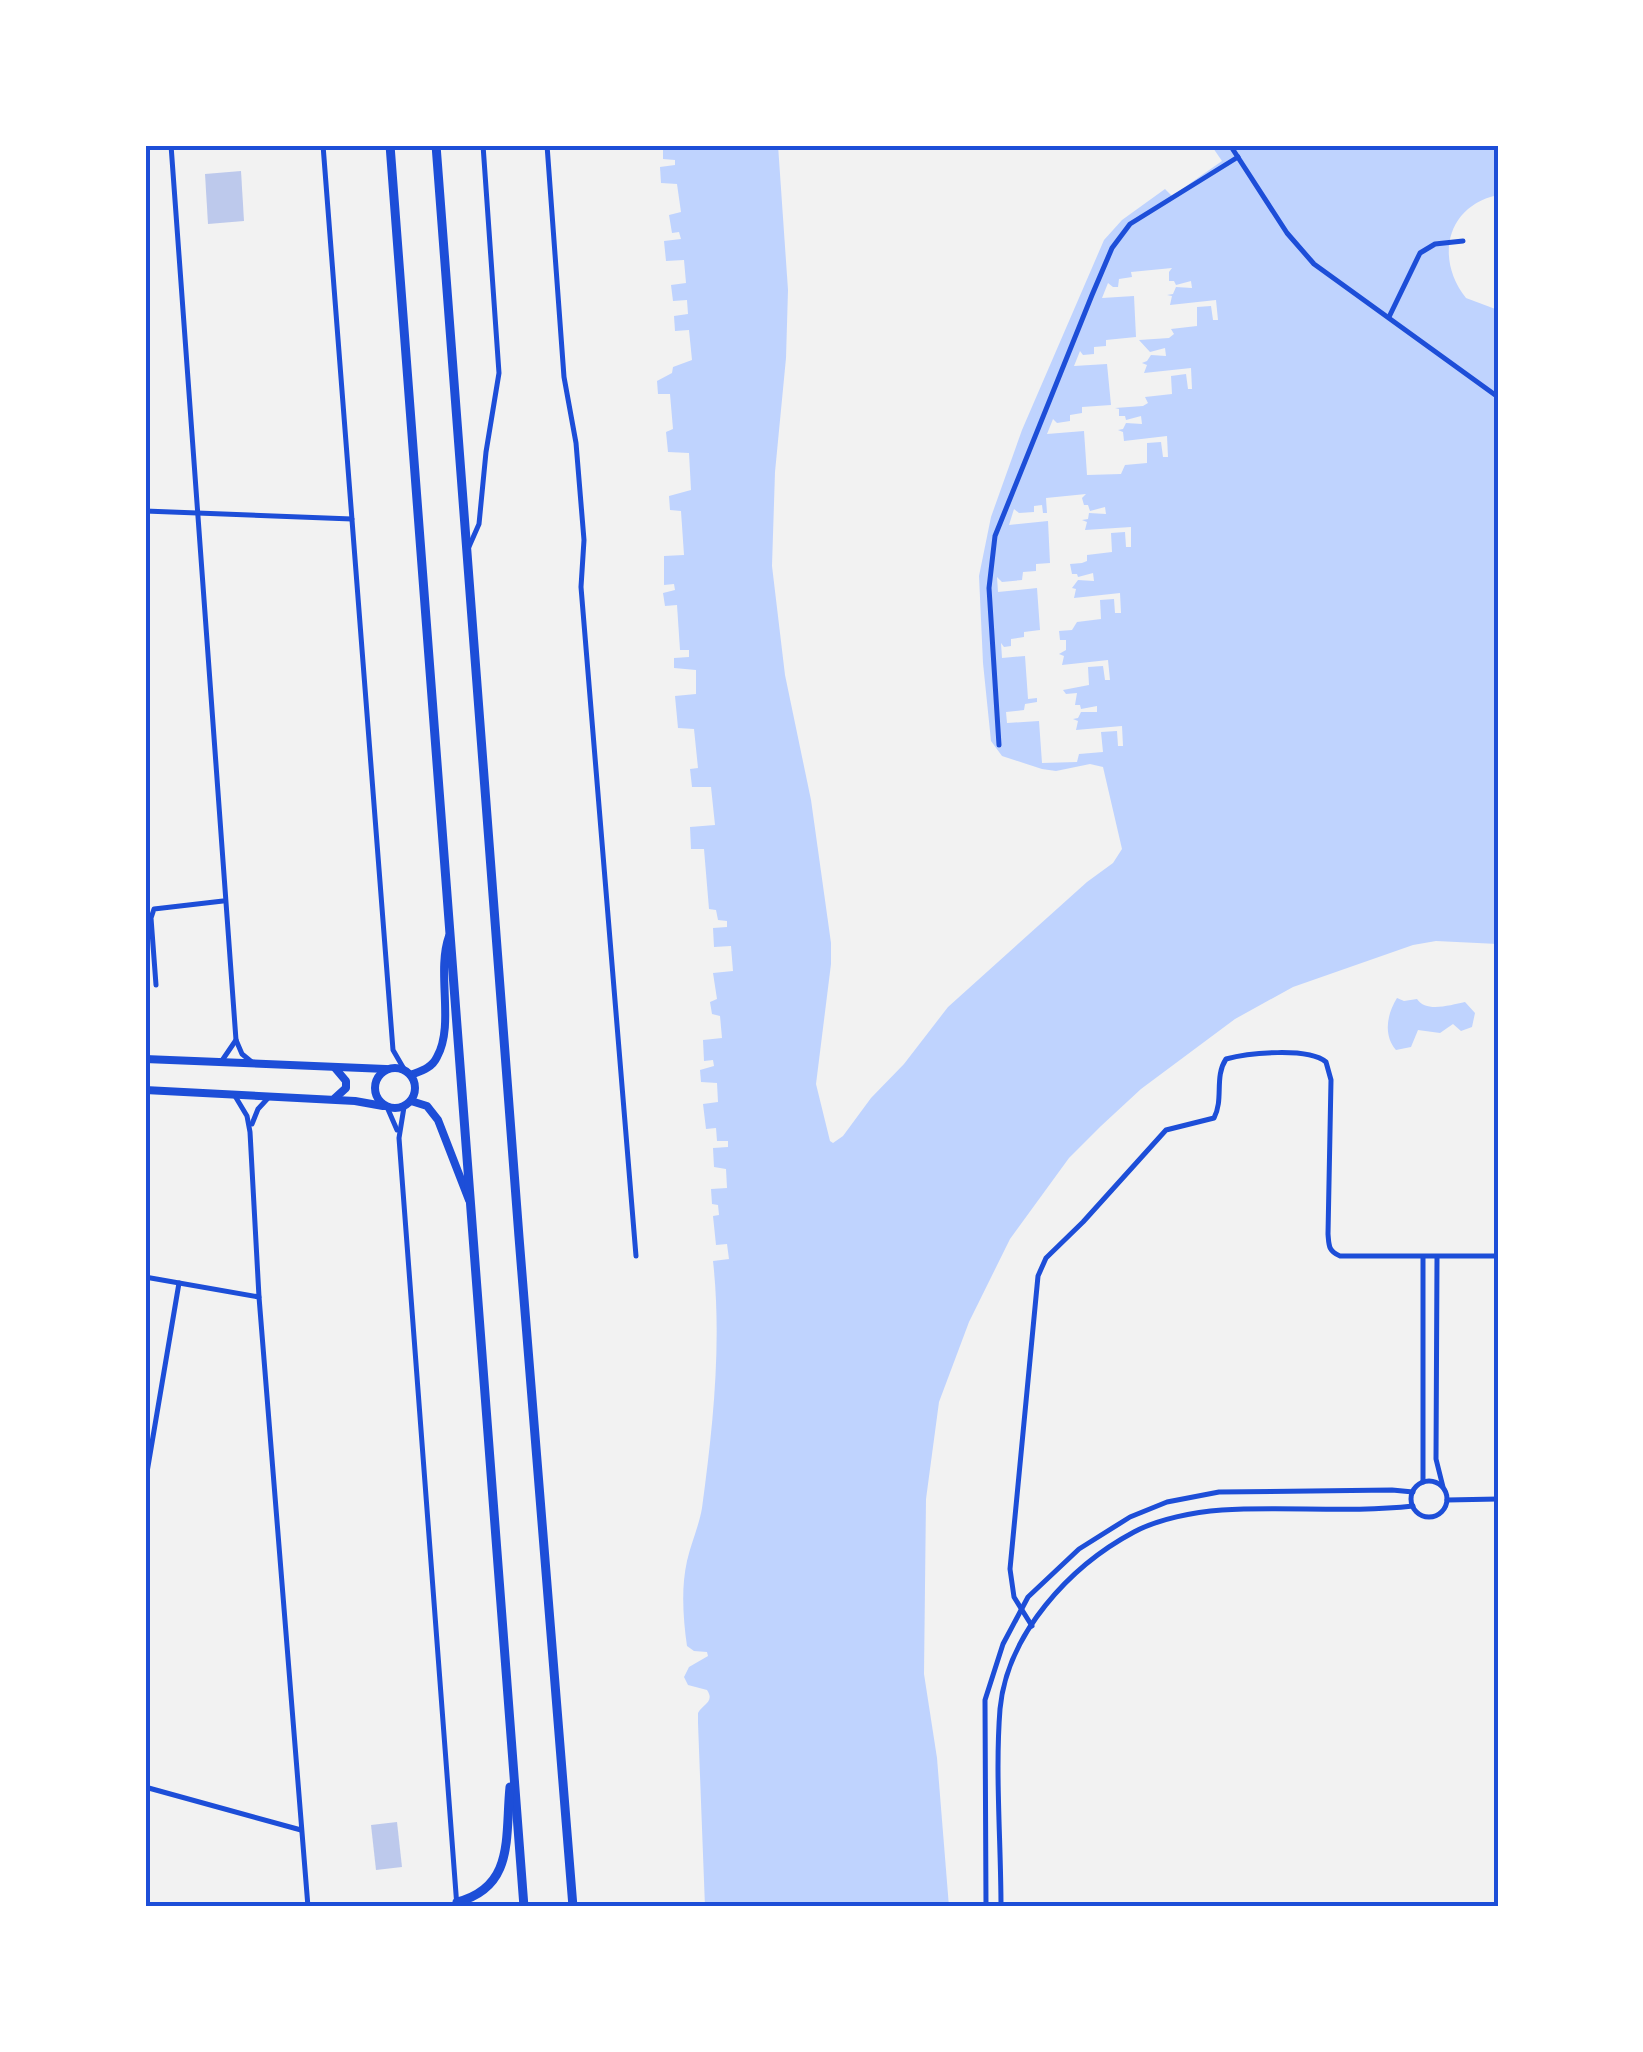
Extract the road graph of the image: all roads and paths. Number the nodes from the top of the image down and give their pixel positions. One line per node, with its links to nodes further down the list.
1 (171, 145): 13 (street)
2 (323, 145): 14 (street)
3 (390, 145): 18 (highway)
4 (436, 145): 15 (highway)
5 (483, 145): 15 (street)
6 (547, 145): 37 (street)
7 (1230, 145): 8 (street)
8 (1238, 157): 10 (street); 16 (street)
9 (1461, 241): 10 (street)
10 (1389, 318): 11 (street)
11 (1498, 397)
12 (145, 511): 13 (street)
13 (197, 513): 14 (street); 17 (street)
14 (353, 519): 21 (street)
15 (467, 552): 59 (highway)
16 (999, 745)
17 (225, 901): 19 (street); 20 (street)
18 (450, 932): 27 (main road); 36 (highway)
19 (156, 985)
20 (236, 1040): 23 (street); 24 (street)
21 (393, 1050): 26 (street); 27 (street)
22 (145, 1058): 23 (main road)
23 (221, 1062): 24 (main road)
24 (253, 1064): 25 (main road)
25 (336, 1068): 26 (main road); 31 (main road)
26 (387, 1069): 27 (main road); 33 (main road)
27 (407, 1072): 32 (main road)
28 (145, 1090): 29 (main road)
29 (232, 1094): 30 (main road); 34 (street)
30 (270, 1096): 31 (main road); 34 (street)
31 (331, 1100): 33 (main road)
32 (408, 1104): 33 (main road); 35 (street); 36 (main road)
33 (385, 1107): 35 (street)
34 (250, 1132): 43 (street)
35 (399, 1138): 56 (street)
36 (470, 1204): 53 (highway)
37 (636, 1256)
38 (1498, 1256): 40 (street)
39 (1423, 1258): 40 (street); 44 (street); 51 (street)
40 (1437, 1258): 46 (street)
41 (145, 1277): 42 (street)
42 (179, 1283): 43 (street); 45 (street)
43 (259, 1298): 55 (street)
44 (1423, 1482): 46 (street); 47 (street)
45 (145, 1484)
46 (1443, 1487): 49 (street)
47 (1413, 1492): 50 (street); 51 (street)
48 (1498, 1498): 49 (street)
49 (1447, 1500): 50 (street)
50 (1413, 1506): 52 (street)
51 (1020, 1610): 52 (street); 60 (street)
52 (1032, 1626): 61 (street)
53 (512, 1759): 56 (highway); 58 (highway)
54 (145, 1787): 55 (street)
55 (301, 1830): 57 (street)
56 (457, 1904)
57 (308, 1907)
58 (524, 1907)
59 (573, 1907)
60 (986, 1907)
61 (1001, 1907)

